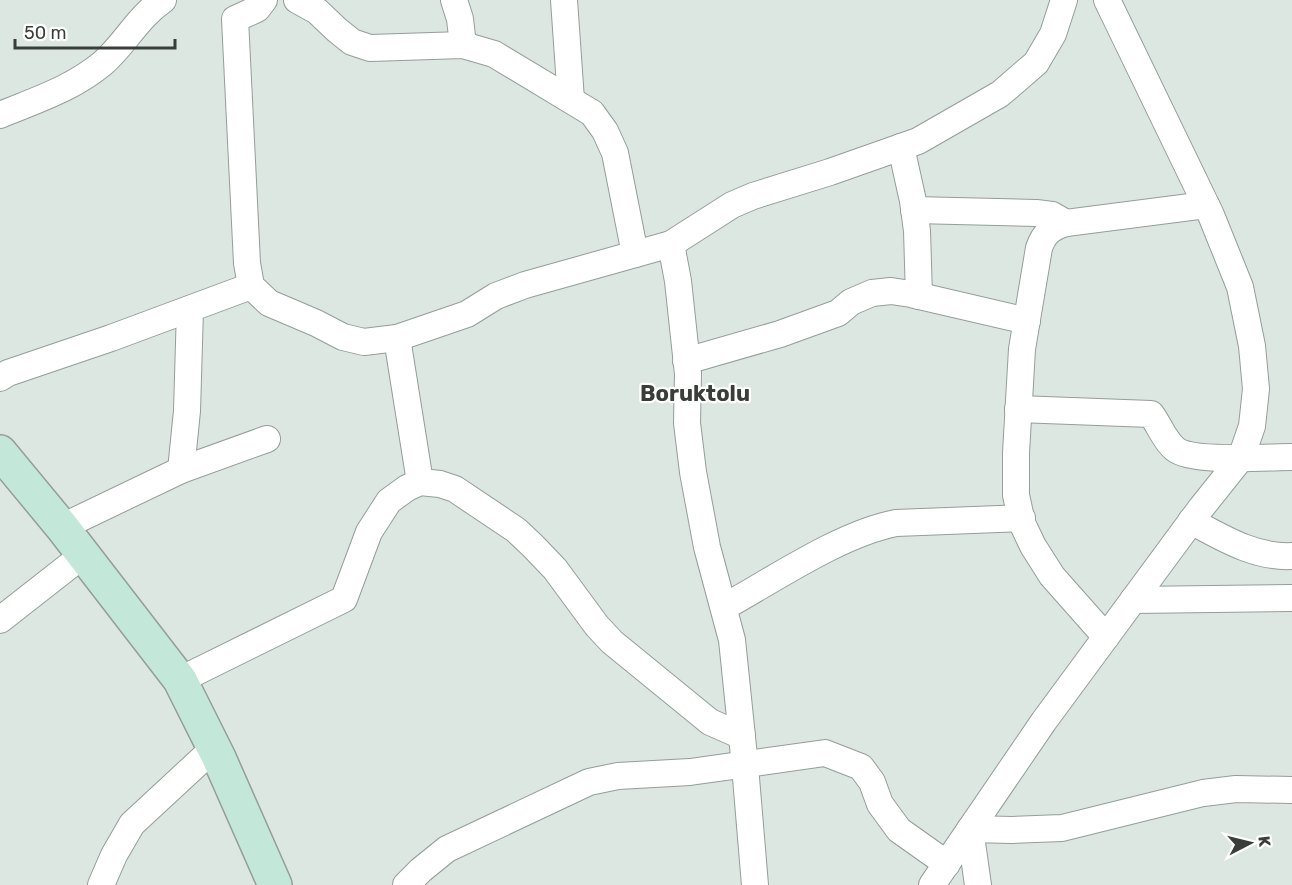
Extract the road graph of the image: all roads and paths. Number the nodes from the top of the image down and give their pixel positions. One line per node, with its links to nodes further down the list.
1 (163, 0): 10 (street)
2 (297, 0): 8 (street)
3 (454, 0): 8 (street)
4 (564, 0): 9 (street)
5 (1064, 0): 11 (street)
6 (1107, 0): 12 (street)
7 (254, 3): 17 (street)
8 (463, 45): 9 (street)
9 (571, 100): 16 (street)
10 (0, 115)
11 (901, 147): 13 (street); 15 (street)
12 (1206, 205): 14 (street); 28 (street)
13 (914, 210): 14 (street); 18 (street)
14 (1066, 223): 20 (street)
15 (671, 244): 16 (street); 22 (street)
16 (634, 254): 21 (street)
17 (251, 286): 19 (street); 21 (street)
18 (919, 296): 20 (street); 22 (street)
19 (189, 309): 23 (street); 29 (street)
20 (1027, 321): 24 (street)
21 (397, 338): 30 (street)
22 (686, 361): 38 (street)
23 (2, 374)
24 (1018, 409): 28 (street); 31 (street)
25 (267, 440): 29 (street)
26 (0, 452): 33 (street)
27 (1292, 457): 28 (street)
28 (1241, 458): 32 (street)
29 (181, 470): 33 (street)
30 (420, 482): 41 (street); 42 (street)
31 (1022, 518): 38 (street); 40 (street)
32 (1191, 521): 35 (street); 37 (street)
33 (62, 527): 34 (street)
34 (83, 555): 39 (street); 41 (street)
35 (1292, 556)
36 (1292, 598): 37 (street)
37 (1133, 600): 40 (street)
38 (724, 608): 42 (street)
39 (0, 620)
40 (1106, 637): 46 (street)
41 (180, 681): 43 (street)
42 (742, 736): 44 (street)
43 (214, 748): 48 (street); 49 (street)
44 (745, 766): 47 (street); 50 (street); 51 (street)
45 (1292, 790): 46 (street)
46 (970, 829): 47 (street); 53 (street)
47 (947, 864): 52 (street)
48 (101, 885)
49 (275, 885)
50 (406, 885)
51 (754, 885)
52 (932, 885)
53 (978, 885)

